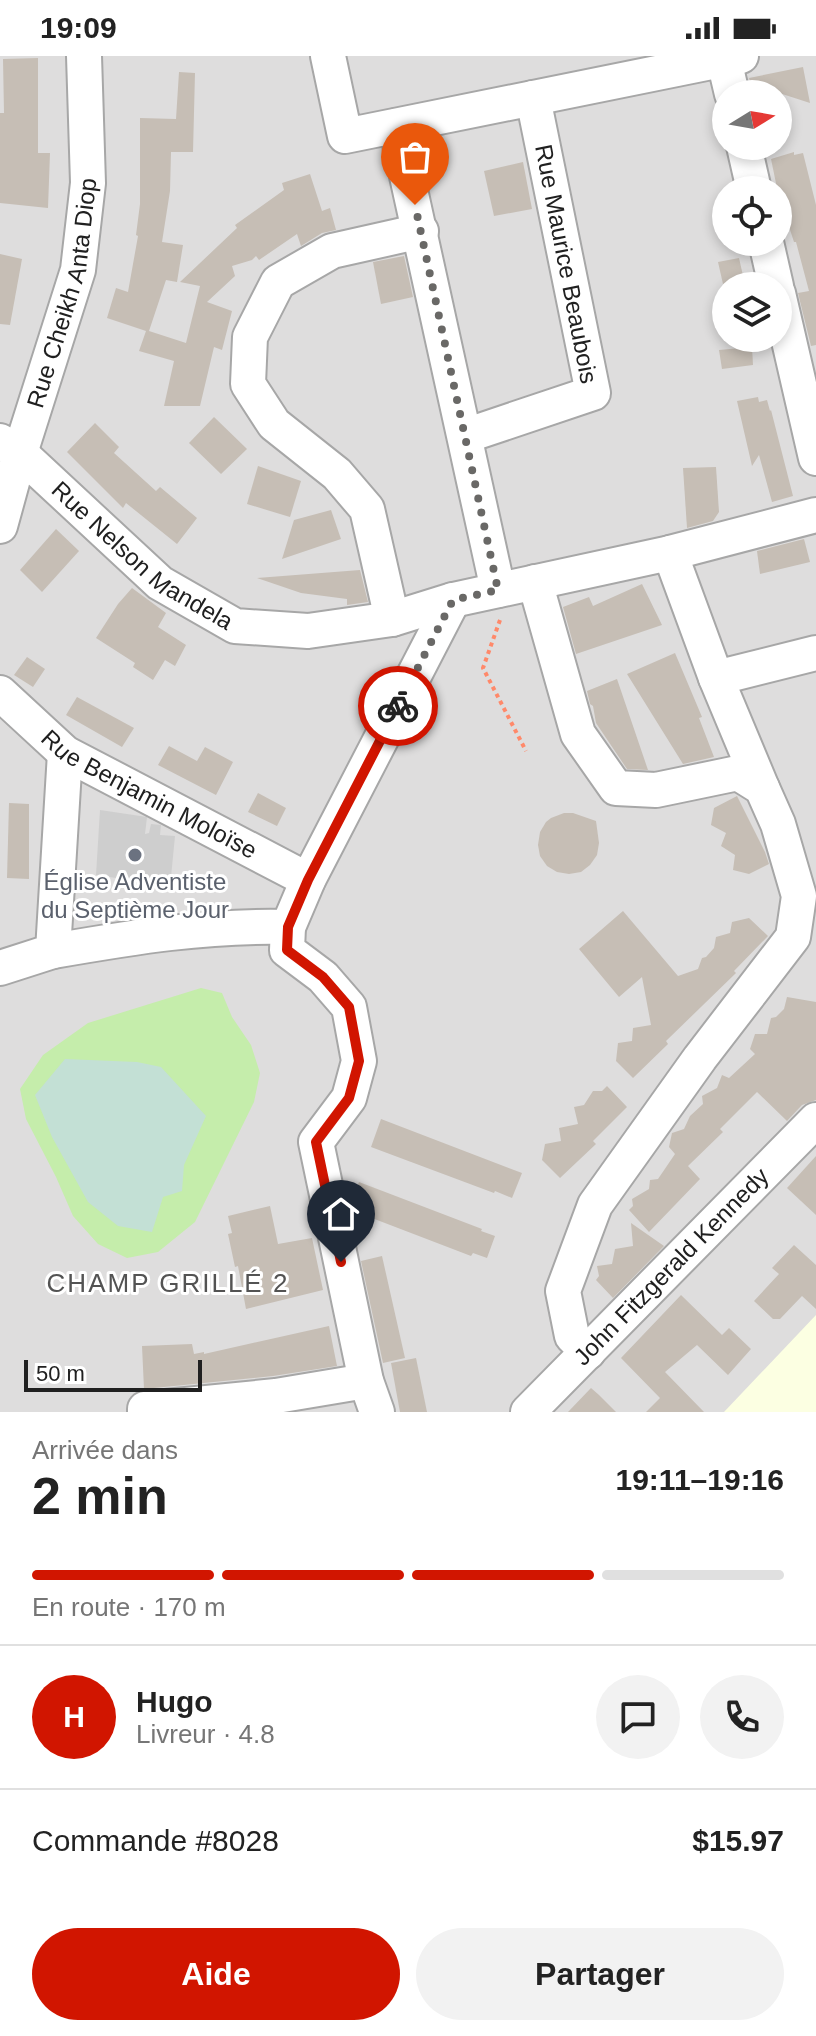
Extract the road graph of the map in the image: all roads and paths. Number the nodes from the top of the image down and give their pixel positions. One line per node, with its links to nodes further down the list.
1 (84, 56): 11 (street, Rue Cheikh Anta Diop)
2 (328, 56): 7 (street)
3 (733, 58): 4 (street); 5 (street)
4 (655, 64): 6 (street)
5 (732, 80)
6 (533, 98): 7 (street); 10 (street, Rue Maurice Beaubois)
7 (396, 126): 8 (street)
8 (421, 231): 10 (street); 18 (street)
9 (792, 352): 12 (street)
10 (465, 436): 16 (street)
11 (10, 447): 14 (street, Rue Cheikh Anta Diop); 18 (street, Rue Nelson Mandela)
12 (816, 458)
13 (816, 515): 15 (street, Rue Nelson Mandela)
14 (0, 526)
15 (670, 553): 16 (street, Rue Nelson Mandela); 20 (street)
16 (515, 586): 17 (street, Rue Nelson Mandela); 22 (path); 24 (street)
17 (453, 600): 18 (street, Rue Nelson Mandela); 25 (street)
18 (392, 619)
19 (816, 653): 20 (street)
20 (716, 678): 24 (street)
21 (0, 693): 23 (street, Rue Benjamin Moloïse)
22 (526, 751)
23 (65, 753): 25 (street, Rue Benjamin Moloïse); 27 (street)
24 (762, 788): 30 (street)
25 (308, 880): 26 (street)
26 (288, 927): 27 (street); 31 (street)
27 (53, 951): 28 (street)
28 (0, 968)
29 (816, 1120): 30 (street, John Fitzgerald Kennedy)
30 (588, 1352): 33 (street, John Fitzgerald Kennedy)
31 (372, 1396): 32 (street)
32 (145, 1412)
33 (528, 1412)

